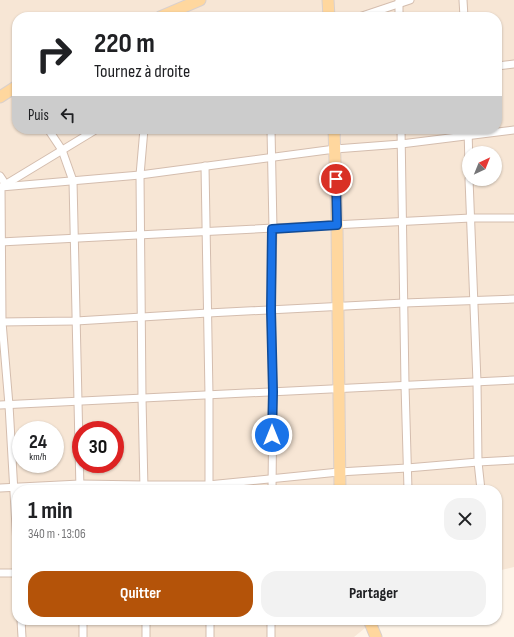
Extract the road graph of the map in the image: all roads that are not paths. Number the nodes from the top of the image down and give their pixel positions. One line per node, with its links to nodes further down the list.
1 (200, 0): 6 (main road)
2 (328, 0): 7 (main road)
3 (410, 0): 5 (street)
4 (463, 0): 9 (street)
5 (399, 2): 8 (street)
6 (172, 12)
7 (329, 12)
8 (372, 12)
9 (464, 12)
10 (514, 64): 11 (street)
11 (502, 65)
12 (12, 89): 13 (main road)
13 (0, 97)
14 (514, 130): 15 (street)
15 (502, 131)
16 (51, 134): 27 (street)
17 (89, 134): 27 (street)
18 (144, 134): 30 (street)
19 (271, 134): 28 (street)
20 (334, 134): 26 (main road)
21 (401, 134): 24 (street)
22 (457, 134): 24 (street)
23 (468, 134): 25 (street)
24 (401, 144): 26 (street); 37 (street)
25 (468, 146)
26 (335, 149): 28 (street); 38 (main road)
27 (62, 150): 32 (street); 34 (street)
28 (271, 158): 29 (street); 39 (street)
29 (205, 166): 30 (street); 40 (street)
30 (140, 175): 32 (street); 41 (street)
31 (0, 176): 34 (street)
32 (73, 181): 34 (street); 42 (street)
33 (469, 186): 35 (street)
34 (2, 187): 43 (street)
35 (471, 218): 36 (street); 37 (street); 45 (street)
36 (514, 218)
37 (402, 222): 38 (street); 46 (street)
38 (337, 225): 39 (street); 47 (main road)
39 (272, 229): 40 (street); 48 (street)
40 (206, 231): 41 (street); 49 (street)
41 (141, 235): 42 (street); 50 (street)
42 (74, 238): 43 (street); 51 (street)
43 (1, 242): 52 (street)
44 (514, 299): 45 (street)
45 (473, 300): 46 (street); 54 (street)
46 (404, 303): 47 (street); 55 (street)
47 (338, 307): 48 (street); 56 (main road)
48 (271, 310): 49 (street); 57 (street)
49 (208, 313): 50 (street); 58 (street)
50 (141, 317): 51 (street); 59 (street)
51 (76, 321): 52 (street); 60 (street)
52 (1, 322): 62 (street)
53 (514, 380): 54 (street)
54 (477, 382): 55 (street); 64 (street)
55 (405, 386): 56 (street); 65 (street)
56 (340, 389): 57 (street); 66 (main road)
57 (273, 392): 58 (street); 67 (street)
58 (209, 395): 59 (street); 71 (street)
59 (142, 398): 60 (street); 70 (street)
60 (78, 401): 62 (street); 69 (street)
61 (0, 405): 62 (street)
62 (9, 405): 68 (street)
63 (514, 460): 64 (street)
64 (478, 462): 65 (street); 76 (street)
65 (407, 468): 66 (street); 75 (street)
66 (339, 472): 67 (street); 74 (main road)
67 (272, 478): 72 (street); 73 (street)
68 (14, 485)
69 (80, 485)
70 (144, 485)
71 (208, 485)
72 (222, 485)
73 (272, 485)
74 (340, 485)
75 (408, 485)
76 (480, 485)
77 (12, 487): 78 (street)
78 (0, 488)
79 (0, 573): 80 (street)
80 (12, 573)
81 (21, 625): 87 (street)
82 (83, 625): 88 (street)
83 (146, 625): 89 (street)
84 (210, 625): 90 (street)
85 (271, 625): 91 (street)
86 (371, 625): 92 (main road)
87 (22, 637)
88 (83, 637)
89 (146, 637)
90 (210, 637)
91 (271, 637)
92 (376, 637)

